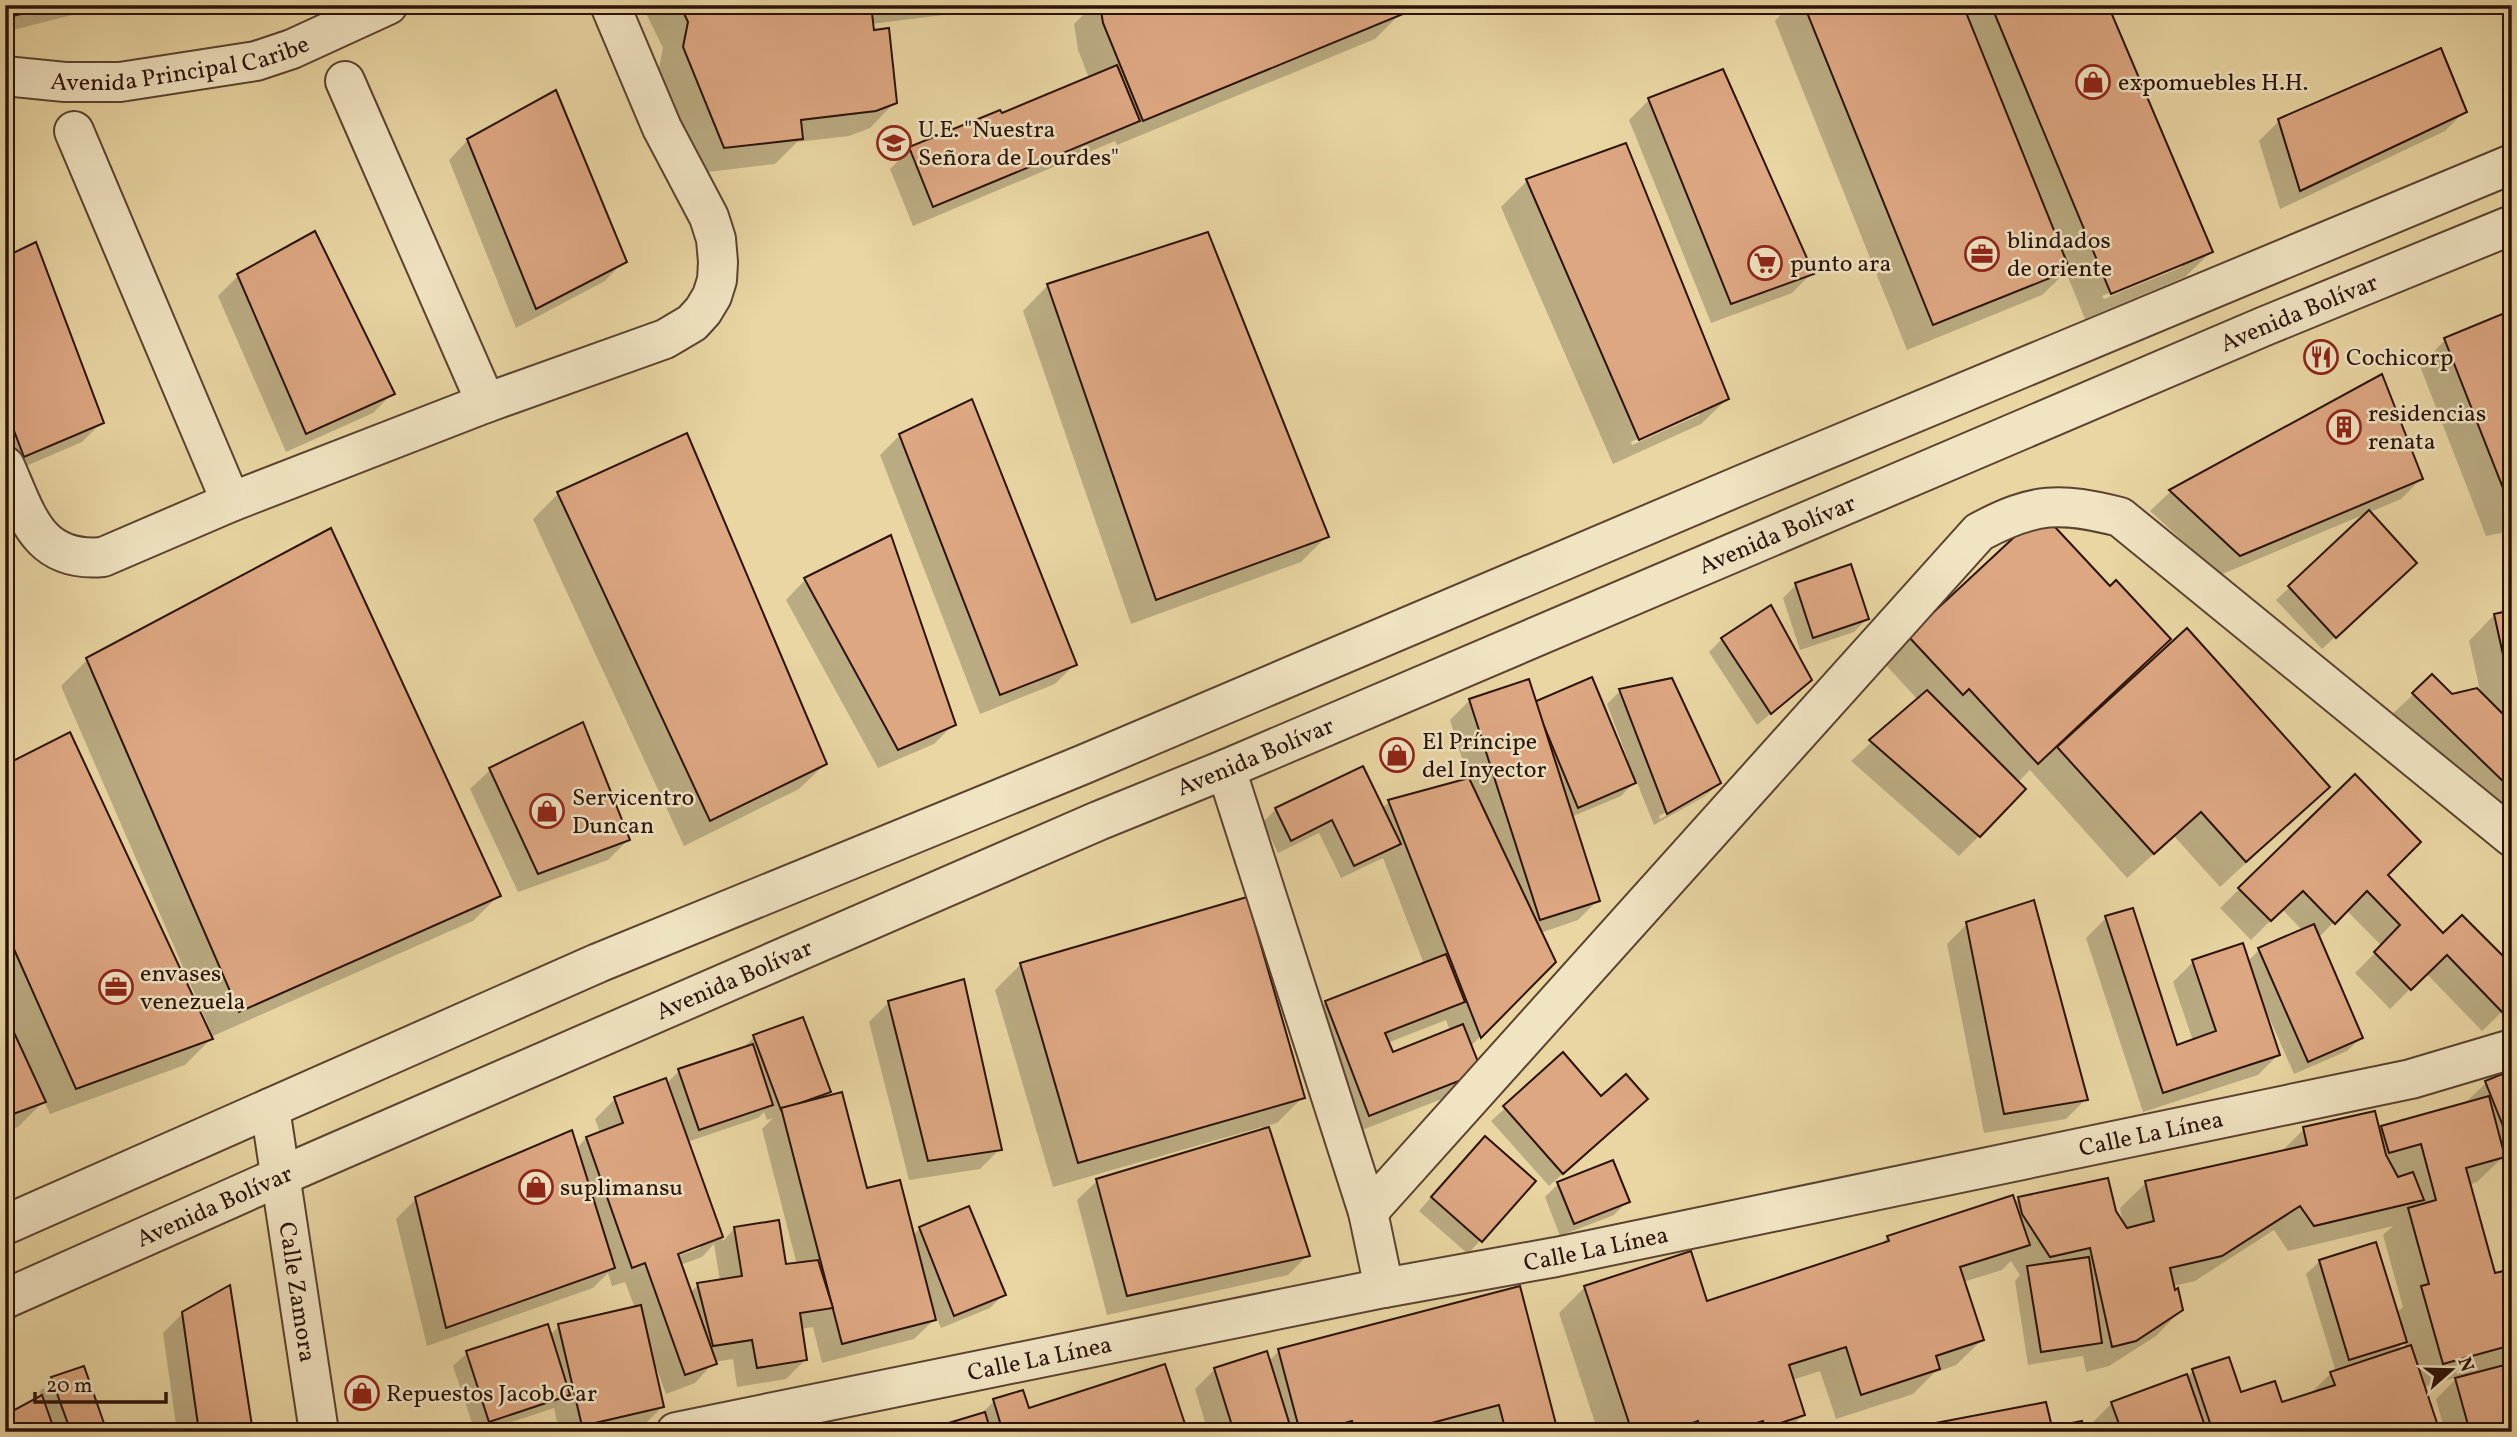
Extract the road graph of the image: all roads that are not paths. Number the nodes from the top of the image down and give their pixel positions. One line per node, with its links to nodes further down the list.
1 (388, 5): 3 (street, Avenida Principal Caribe)
2 (610, 5): 8 (street)
3 (5, 76)
4 (345, 81): 8 (street)
5 (74, 131): 10 (street)
6 (2512, 164): 14 (street)
7 (2512, 225): 11 (street, Avenida Bolívar)
8 (486, 403): 10 (street)
9 (5, 466): 10 (street)
10 (231, 502)
11 (1226, 769): 15 (street, Avenida Bolívar); 16 (street)
12 (2512, 837): 16 (street)
13 (2512, 1049): 18 (street, Calle La Línea)
14 (270, 1108): 15 (street, Calle Zamora); 17 (street)
15 (281, 1176): 19 (street, Avenida Bolívar); 20 (street, Calle Zamora)
16 (1368, 1212): 18 (street)
17 (5, 1225)
18 (1384, 1288): 21 (street, Calle La Línea)
19 (5, 1299)
20 (319, 1432)
21 (676, 1432)

